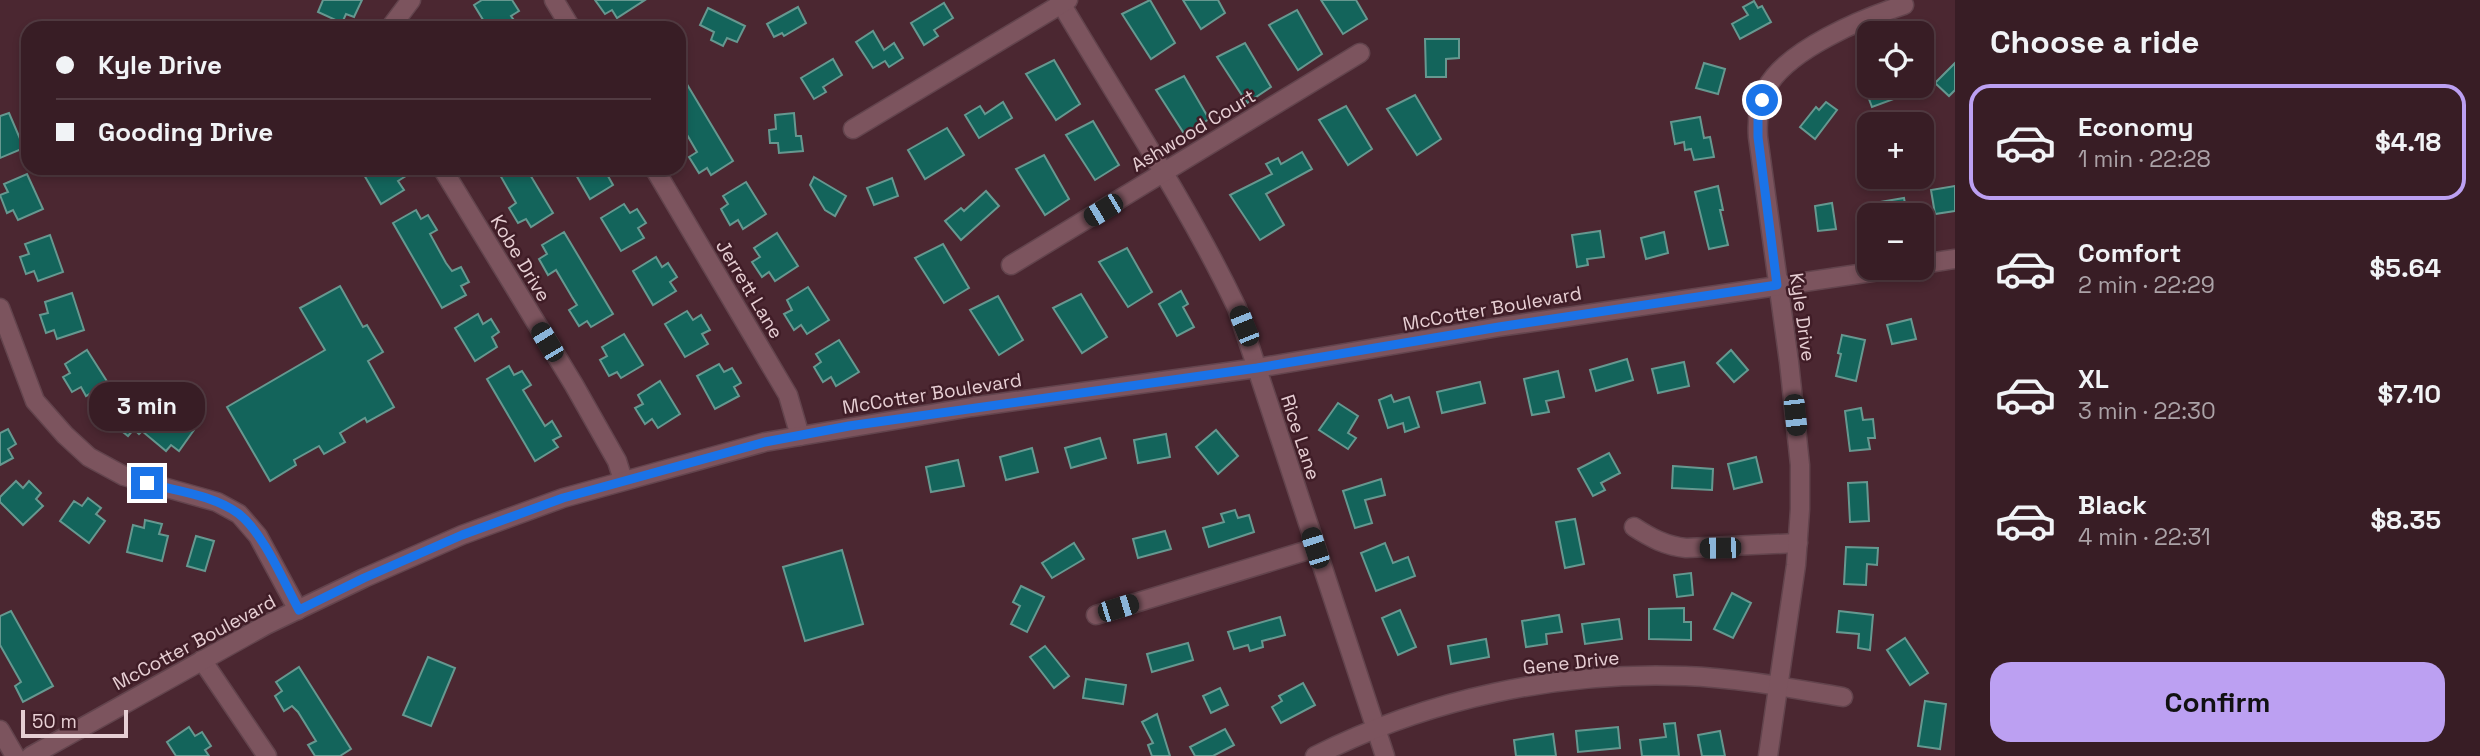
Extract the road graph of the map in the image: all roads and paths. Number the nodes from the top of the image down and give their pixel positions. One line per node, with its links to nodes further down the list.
1 (411, 0): 5 (street)
2 (554, 0): 6 (street)
3 (1063, 1): 8 (street); 9 (street, Rice Lane)
4 (1904, 5): 16 (street, Kyle Drive)
5 (395, 21)
6 (567, 21)
7 (1360, 53): 9 (street, Ashwood Court)
8 (853, 129)
9 (1163, 173): 14 (street, Ashwood Court); 18 (street, Rice Lane)
10 (446, 175): 20 (street, Kobe Drive)
11 (658, 175): 19 (street, Jerrett Lane)
12 (1955, 259): 13 (street)
13 (1934, 262)
14 (1011, 265)
15 (1857, 274): 16 (street, McCotter Boulevard)
16 (1777, 285): 18 (street, McCotter Boulevard); 22 (street, Kyle Drive)
17 (0, 309): 24 (street)
18 (1257, 368): 19 (street, McCotter Boulevard); 23 (street, Rice Lane)
19 (800, 436): 20 (street, McCotter Boulevard)
20 (623, 480): 24 (street, McCotter Boulevard)
21 (1634, 527): 22 (street)
22 (1798, 543): 27 (street, Kyle Drive)
23 (1315, 548): 25 (street); 29 (street, Rice Lane)
24 (299, 610): 26 (street, McCotter Boulevard)
25 (1096, 615)
26 (202, 660): 32 (street, McCotter Boulevard); 33 (street)
27 (1778, 685): 28 (street, Gene Drive); 29 (street, Gene Drive); 36 (street, Kyle Drive)
28 (1843, 697)
29 (1376, 728): 34 (street, Gene Drive); 35 (street, Rice Lane)
30 (0, 730): 31 (street)
31 (15, 756)
32 (31, 756)
33 (267, 756)
34 (1315, 756)
35 (1385, 756)
36 (1768, 756)

